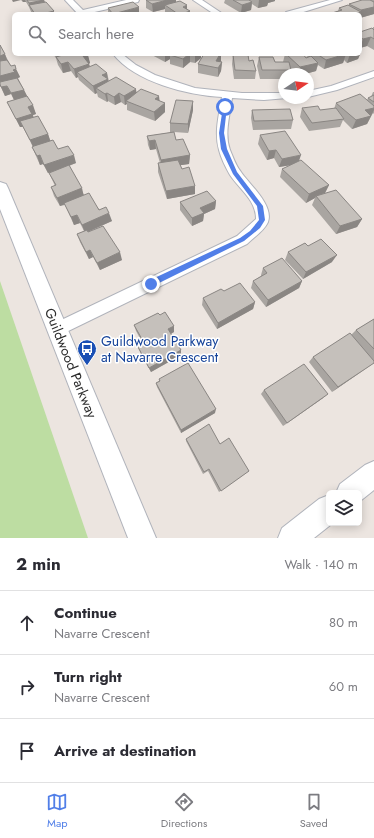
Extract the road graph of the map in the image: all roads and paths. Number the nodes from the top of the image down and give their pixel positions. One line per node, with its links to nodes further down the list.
1 (69, 0): 5 (street)
2 (135, 0): 6 (street)
3 (198, 0): 7 (street)
4 (338, 0): 8 (street)
5 (79, 12)
6 (89, 12)
7 (216, 12)
8 (296, 12)
9 (119, 56): 12 (street)
10 (374, 74): 11 (street)
11 (314, 93)
12 (227, 96): 13 (street); 15 (street)
13 (278, 96)
14 (0, 188): 15 (street, Guildwood Parkway)
15 (58, 329): 19 (street, Guildwood Parkway)
16 (374, 474): 17 (street)
17 (353, 490)
18 (326, 511): 20 (street)
19 (142, 538)
20 (292, 538)

